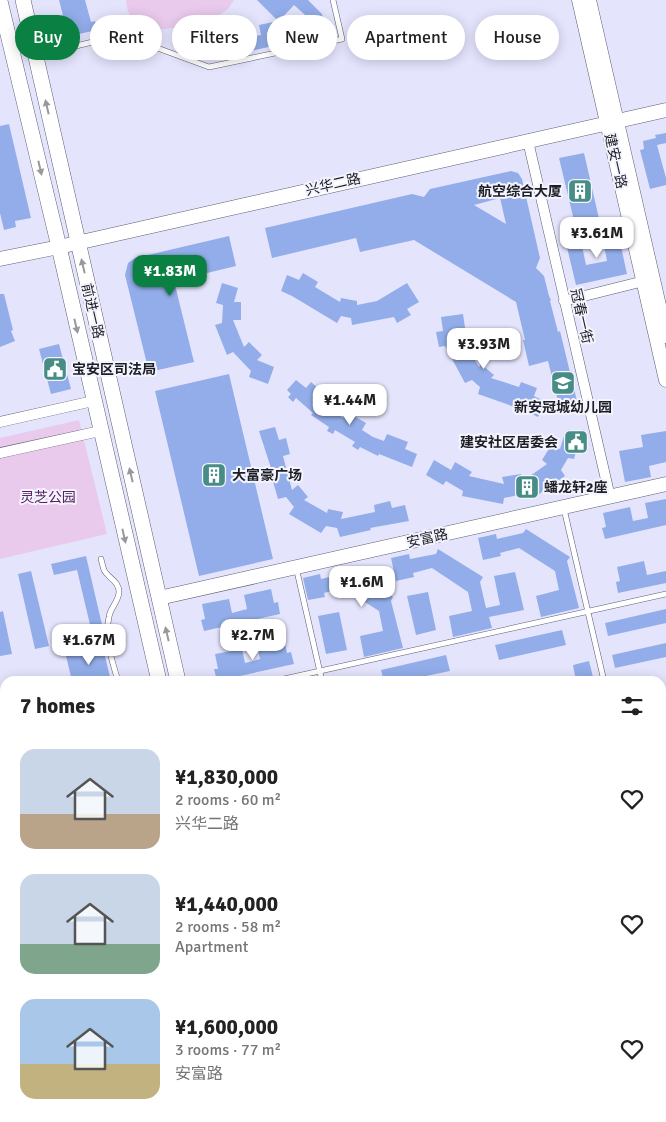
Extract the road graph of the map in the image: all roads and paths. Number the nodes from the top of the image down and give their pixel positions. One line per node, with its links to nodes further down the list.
1 (23, 0): 6 (main road, 前进一路)
2 (333, 0): 7 (lane)
3 (579, 0): 10 (main road, 建安一路)
4 (589, 0): 10 (main road, 建安一路)
5 (0, 1): 13 (main road, 前进一路, one-way to 13)
6 (26, 15)
7 (80, 45)
8 (37, 60): 12 (main road, 前进一路, one-way to 8)
9 (666, 110): 10 (main road, 兴华二路)
10 (612, 122): 11 (main road, 兴华二路); 15 (main road, 建安一路); 17 (main road, 建安一路)
11 (528, 141): 12 (main road, 兴华二路); 16 (street, 冠春一街)
12 (78, 242): 13 (main road, 兴华二路); 29 (main road, 前进一路, one-way to 12)
13 (59, 247): 14 (main road, 兴华二路); 19 (main road, 前进一路, one-way to 19)
14 (0, 259)
15 (644, 282): 16 (street); 18 (main road, 建安一路)
16 (564, 300): 24 (street, 冠春一街)
17 (666, 336)
18 (666, 380)
19 (93, 401): 20 (street); 21 (main road, 前进一路)
20 (0, 422)
21 (100, 431): 22 (street); 33 (main road, 前进一路, one-way to 33)
22 (0, 453)
23 (666, 484): 24 (main road, 安富路)
24 (610, 497): 25 (main road, 安富路)
25 (564, 507): 27 (main road, 安富路); 30 (lane)
26 (101, 559): 32 (lane)
27 (296, 567): 29 (main road, 安富路); 31 (lane)
28 (666, 594): 30 (lane)
29 (158, 598): 34 (main road, 前进一路, one-way to 29)
30 (588, 611): 31 (lane); 37 (lane)
31 (320, 671): 35 (lane); 36 (lane)
32 (117, 676)
33 (158, 676)
34 (177, 676)
35 (298, 676)
36 (321, 676)
37 (603, 676)

